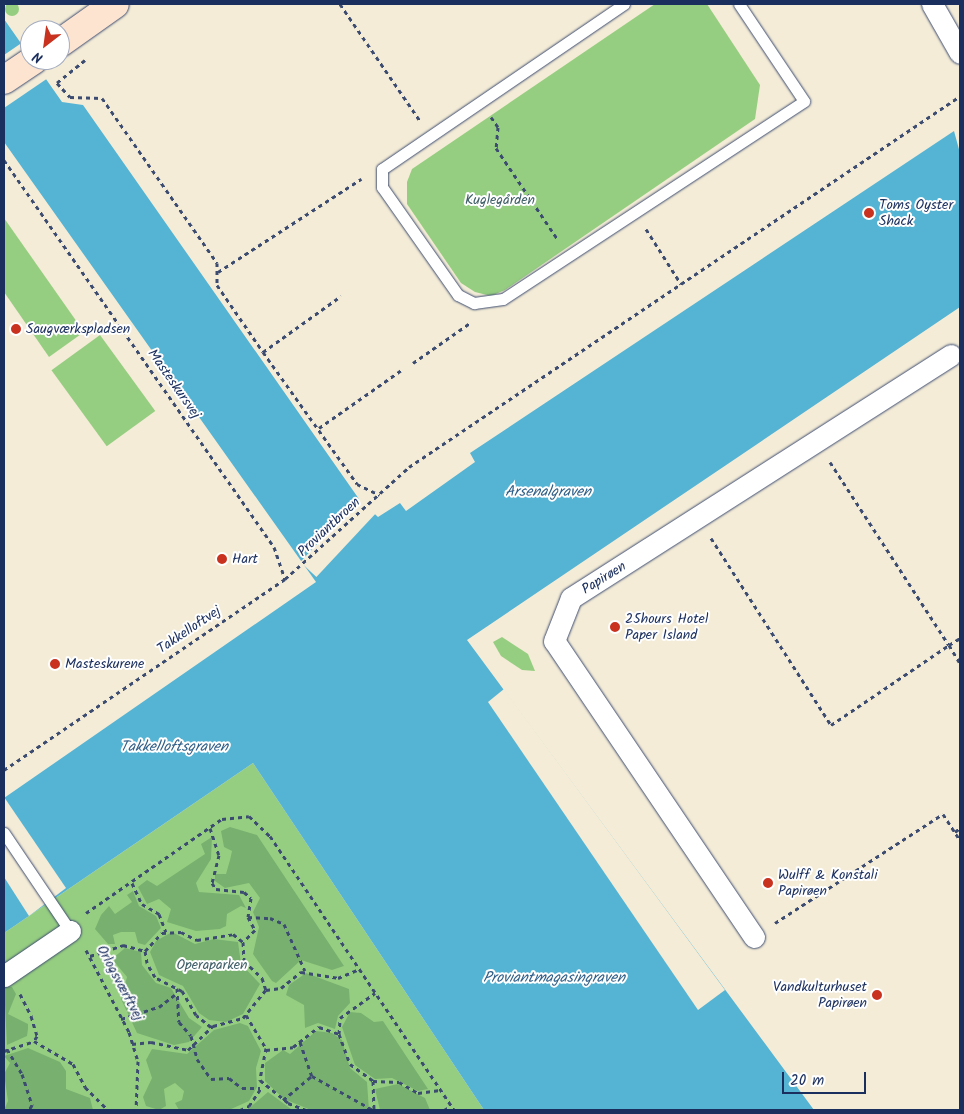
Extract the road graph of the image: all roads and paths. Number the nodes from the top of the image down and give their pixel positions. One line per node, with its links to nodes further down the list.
1 (115, 4): 6 (street)
2 (340, 4): 13 (path)
3 (624, 4): 12 (lane)
4 (739, 4): 16 (lane)
5 (932, 4): 7 (street)
6 (70, 36)
7 (960, 53)
8 (87, 63): 18 (path)
9 (20, 69): 10 (street)
10 (4, 80)
11 (959, 98): 19 (path, Proviantbroen)
12 (480, 102): 13 (lane); 17 (path)
13 (430, 136): 15 (lane)
14 (4, 160): 31 (path, Masteskursvej)
15 (382, 169): 18 (path); 21 (lane)
16 (634, 212): 17 (lane); 19 (path)
17 (568, 255): 21 (lane)
18 (217, 272): 22 (path)
19 (681, 284): 28 (path, Proviantbroen)
20 (342, 296): 22 (path)
21 (503, 299): 24 (path)
22 (263, 352): 26 (path)
23 (957, 358): 27 (street, Papirøen)
24 (413, 363)
25 (403, 369): 26 (path)
26 (319, 428): 28 (path)
27 (817, 442): 29 (street, Papirøen); 33 (path)
28 (380, 495): 30 (path, Proviantbroen)
29 (698, 519): 33 (path); 45 (street, Papirøen)
30 (293, 576): 31 (path, Takkelloftvej)
31 (285, 579): 35 (path, Takkelloftvej)
32 (960, 638): 33 (path)
33 (949, 645): 34 (path)
34 (960, 663)
35 (4, 770)
36 (210, 828): 41 (path); 42 (path); 49 (path)
37 (960, 828): 38 (path)
38 (955, 832): 40 (path); 45 (path)
39 (4, 833): 43 (lane)
40 (960, 840)
41 (132, 883): 43 (path); 44 (path)
42 (248, 917): 46 (path); 50 (path)
43 (70, 932): 48 (path, Orlogsværftvej); 51 (street)
44 (166, 932): 46 (path); 47 (path)
45 (754, 937)
46 (243, 942): 53 (path)
47 (145, 951): 48 (path); 52 (path)
48 (90, 956): 57 (path, Orlogsværftvej)
49 (359, 969): 50 (path); 55 (path)
50 (304, 970): 53 (path)
51 (7, 973): 60 (path)
52 (177, 988): 54 (path); 58 (path)
53 (266, 990): 56 (path)
54 (177, 993): 57 (path); 63 (path)
55 (375, 993): 59 (path); 70 (path)
56 (246, 1015): 58 (path); 65 (path)
57 (121, 1019): 62 (path, Orlogsværftvej)
58 (211, 1027): 63 (path)
59 (339, 1034): 61 (path); 67 (path)
60 (34, 1041): 64 (path); 74 (path)
61 (300, 1042): 65 (path); 66 (path)
62 (132, 1044): 63 (path); 75 (path, Orlogsværftvej)
63 (194, 1047): 69 (path)
64 (6, 1050): 73 (path)
65 (266, 1050): 68 (path)
66 (312, 1076): 71 (path); 78 (path)
67 (373, 1082): 70 (path); 78 (path)
68 (264, 1085): 69 (path); 71 (path)
69 (260, 1088): 76 (path)
70 (440, 1090): 72 (path)
71 (283, 1100): 77 (path)
72 (453, 1108): 79 (path)
73 (29, 1110)
74 (108, 1110)
75 (136, 1110)
76 (240, 1110)
77 (306, 1110)
78 (373, 1110)
79 (444, 1110)

